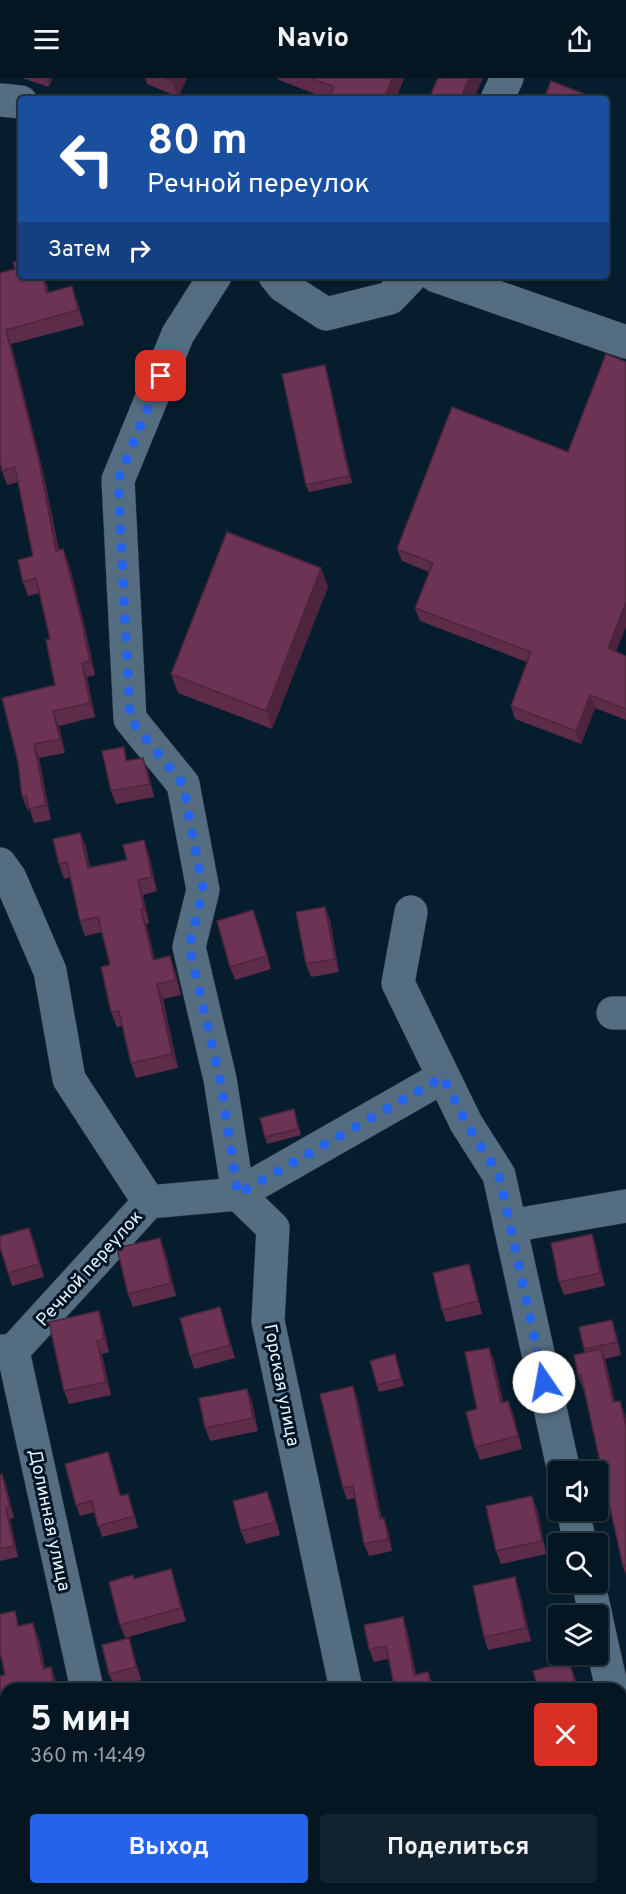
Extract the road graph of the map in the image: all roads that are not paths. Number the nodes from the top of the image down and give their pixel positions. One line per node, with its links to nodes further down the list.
1 (507, 78): 2 (street)
2 (498, 96)
3 (0, 100): 4 (street)
4 (18, 102)
5 (212, 279): 13 (street)
6 (277, 279): 7 (street)
7 (408, 279)
8 (445, 279): 9 (street)
9 (626, 342)
10 (0, 864): 14 (street)
11 (411, 912): 12 (street)
12 (443, 1077): 13 (street, Речной переулок); 16 (street)
13 (238, 1194): 14 (street, Речной переулок); 21 (street, Горская улица)
14 (149, 1202): 17 (street, Речной переулок)
15 (626, 1206): 16 (street)
16 (510, 1226): 18 (street)
17 (6, 1351): 20 (street, Долинная улица)
18 (562, 1461)
19 (607, 1665): 22 (street)
20 (86, 1683)
21 (345, 1683)
22 (611, 1683)

